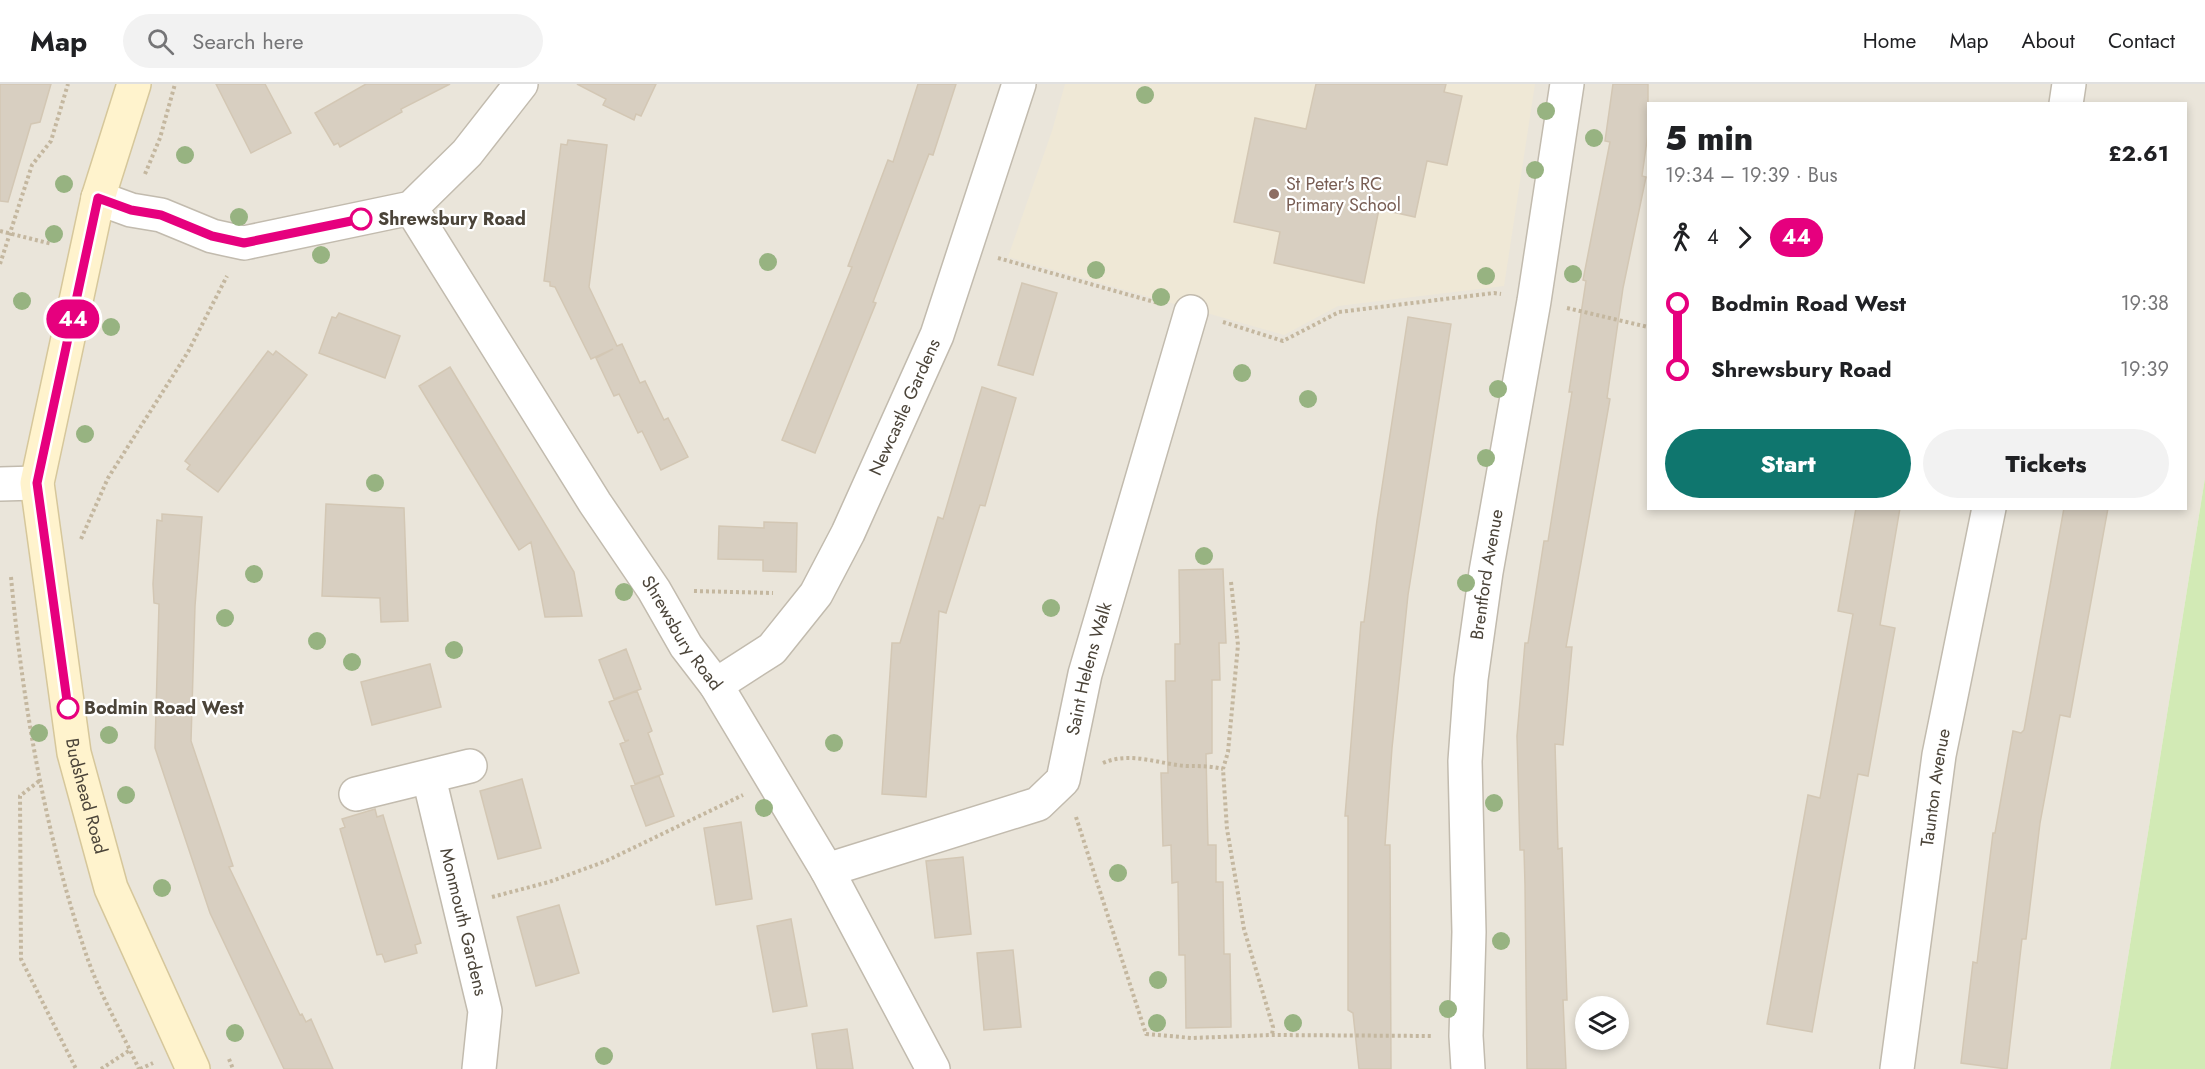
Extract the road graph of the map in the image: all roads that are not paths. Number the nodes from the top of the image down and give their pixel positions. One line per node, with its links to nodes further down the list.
1 (134, 84): 7 (street, Budshead Road)
2 (521, 84): 8 (street)
3 (1019, 84): 13 (street, Newcastle Gardens)
4 (1567, 84): 21 (street, Brentford Avenue)
5 (2069, 84): 6 (street)
6 (2066, 102)
7 (98, 198): 8 (street); 10 (street, Budshead Road)
8 (411, 208): 13 (street, Shrewsbury Road)
9 (1191, 312): 17 (street, Saint Helens Walk)
10 (37, 483): 11 (street); 18 (street, Budshead Road)
11 (0, 484)
12 (1989, 510): 22 (street, Taunton Avenue)
13 (716, 685): 17 (street, Shrewsbury Road)
14 (471, 766): 15 (street)
15 (429, 778): 16 (street); 19 (street, Monmouth Gardens)
16 (356, 794)
17 (826, 870): 20 (street, Shrewsbury Road)
18 (192, 1069)
19 (479, 1069)
20 (933, 1069)
21 (1468, 1069)
22 (1897, 1069)

